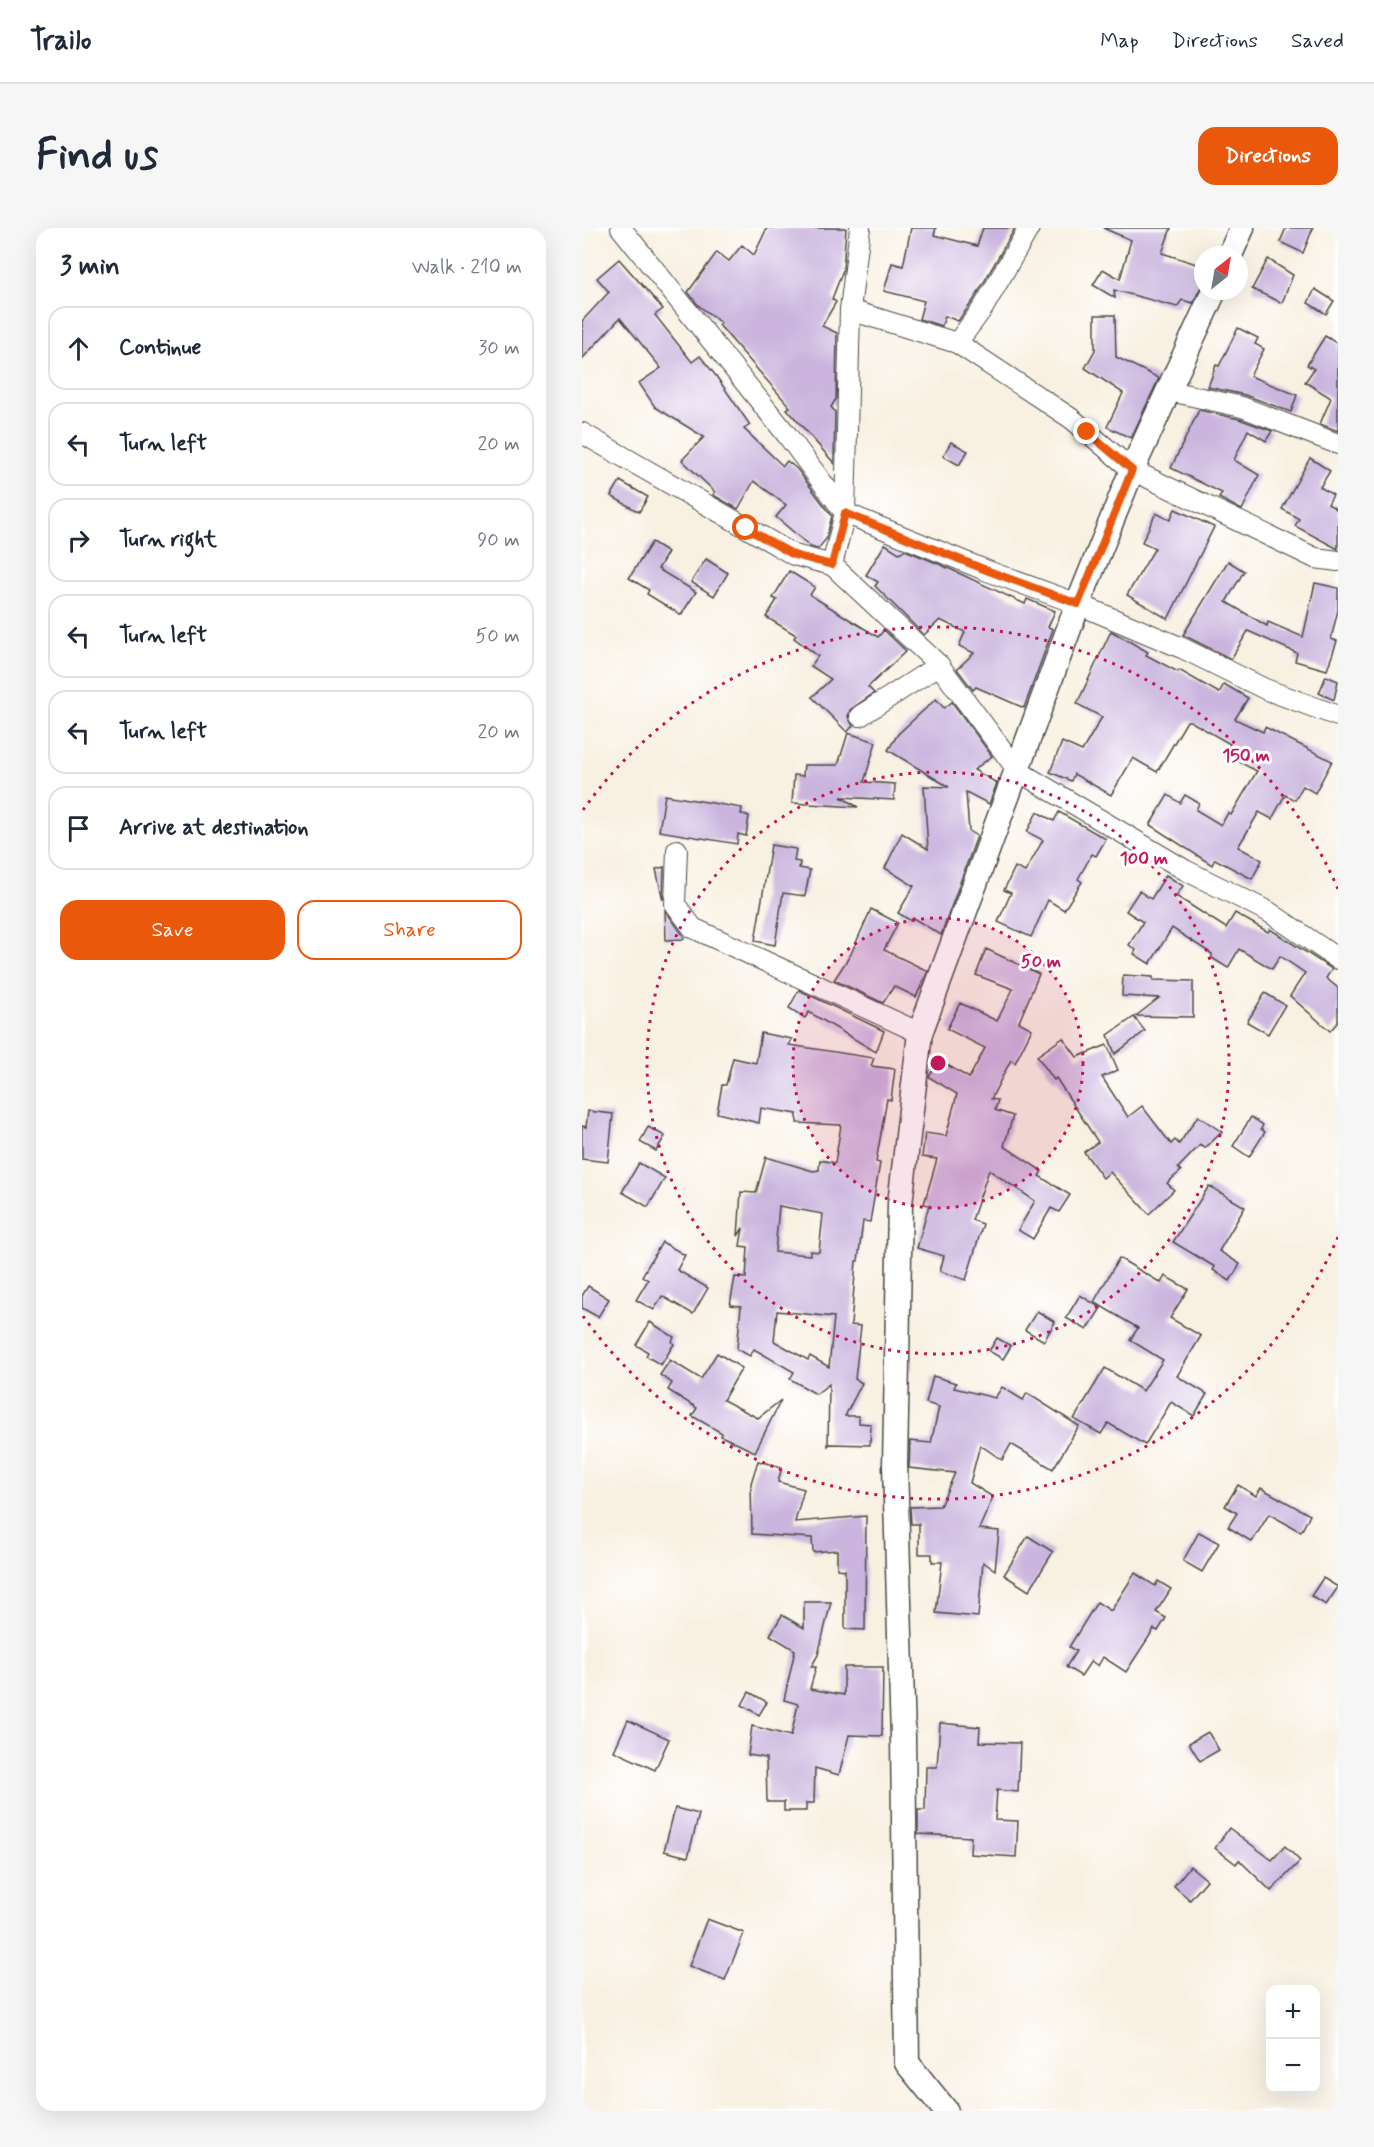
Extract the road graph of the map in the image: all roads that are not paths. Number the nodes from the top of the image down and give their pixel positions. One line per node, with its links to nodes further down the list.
1 (621, 228): 13 (street)
2 (860, 228): 7 (street)
3 (1029, 228): 8 (street)
4 (1242, 228): 5 (street)
5 (1234, 246)
6 (1210, 300): 9 (street)
7 (850, 310): 8 (street); 13 (street)
8 (957, 343): 12 (street)
9 (1170, 391): 11 (street); 12 (street)
10 (585, 440): 15 (street)
11 (1338, 444)
12 (1132, 470): 14 (street); 16 (street)
13 (845, 513): 15 (street); 16 (street)
14 (1338, 561)
15 (832, 565): 17 (street)
16 (1078, 604): 19 (street); 20 (street)
17 (939, 665): 18 (street); 20 (street)
18 (860, 716)
19 (1338, 716)
20 (1018, 771): 22 (street); 23 (street)
21 (677, 850): 23 (street)
22 (1338, 959)
23 (920, 1033): 24 (street)
24 (946, 2111)

